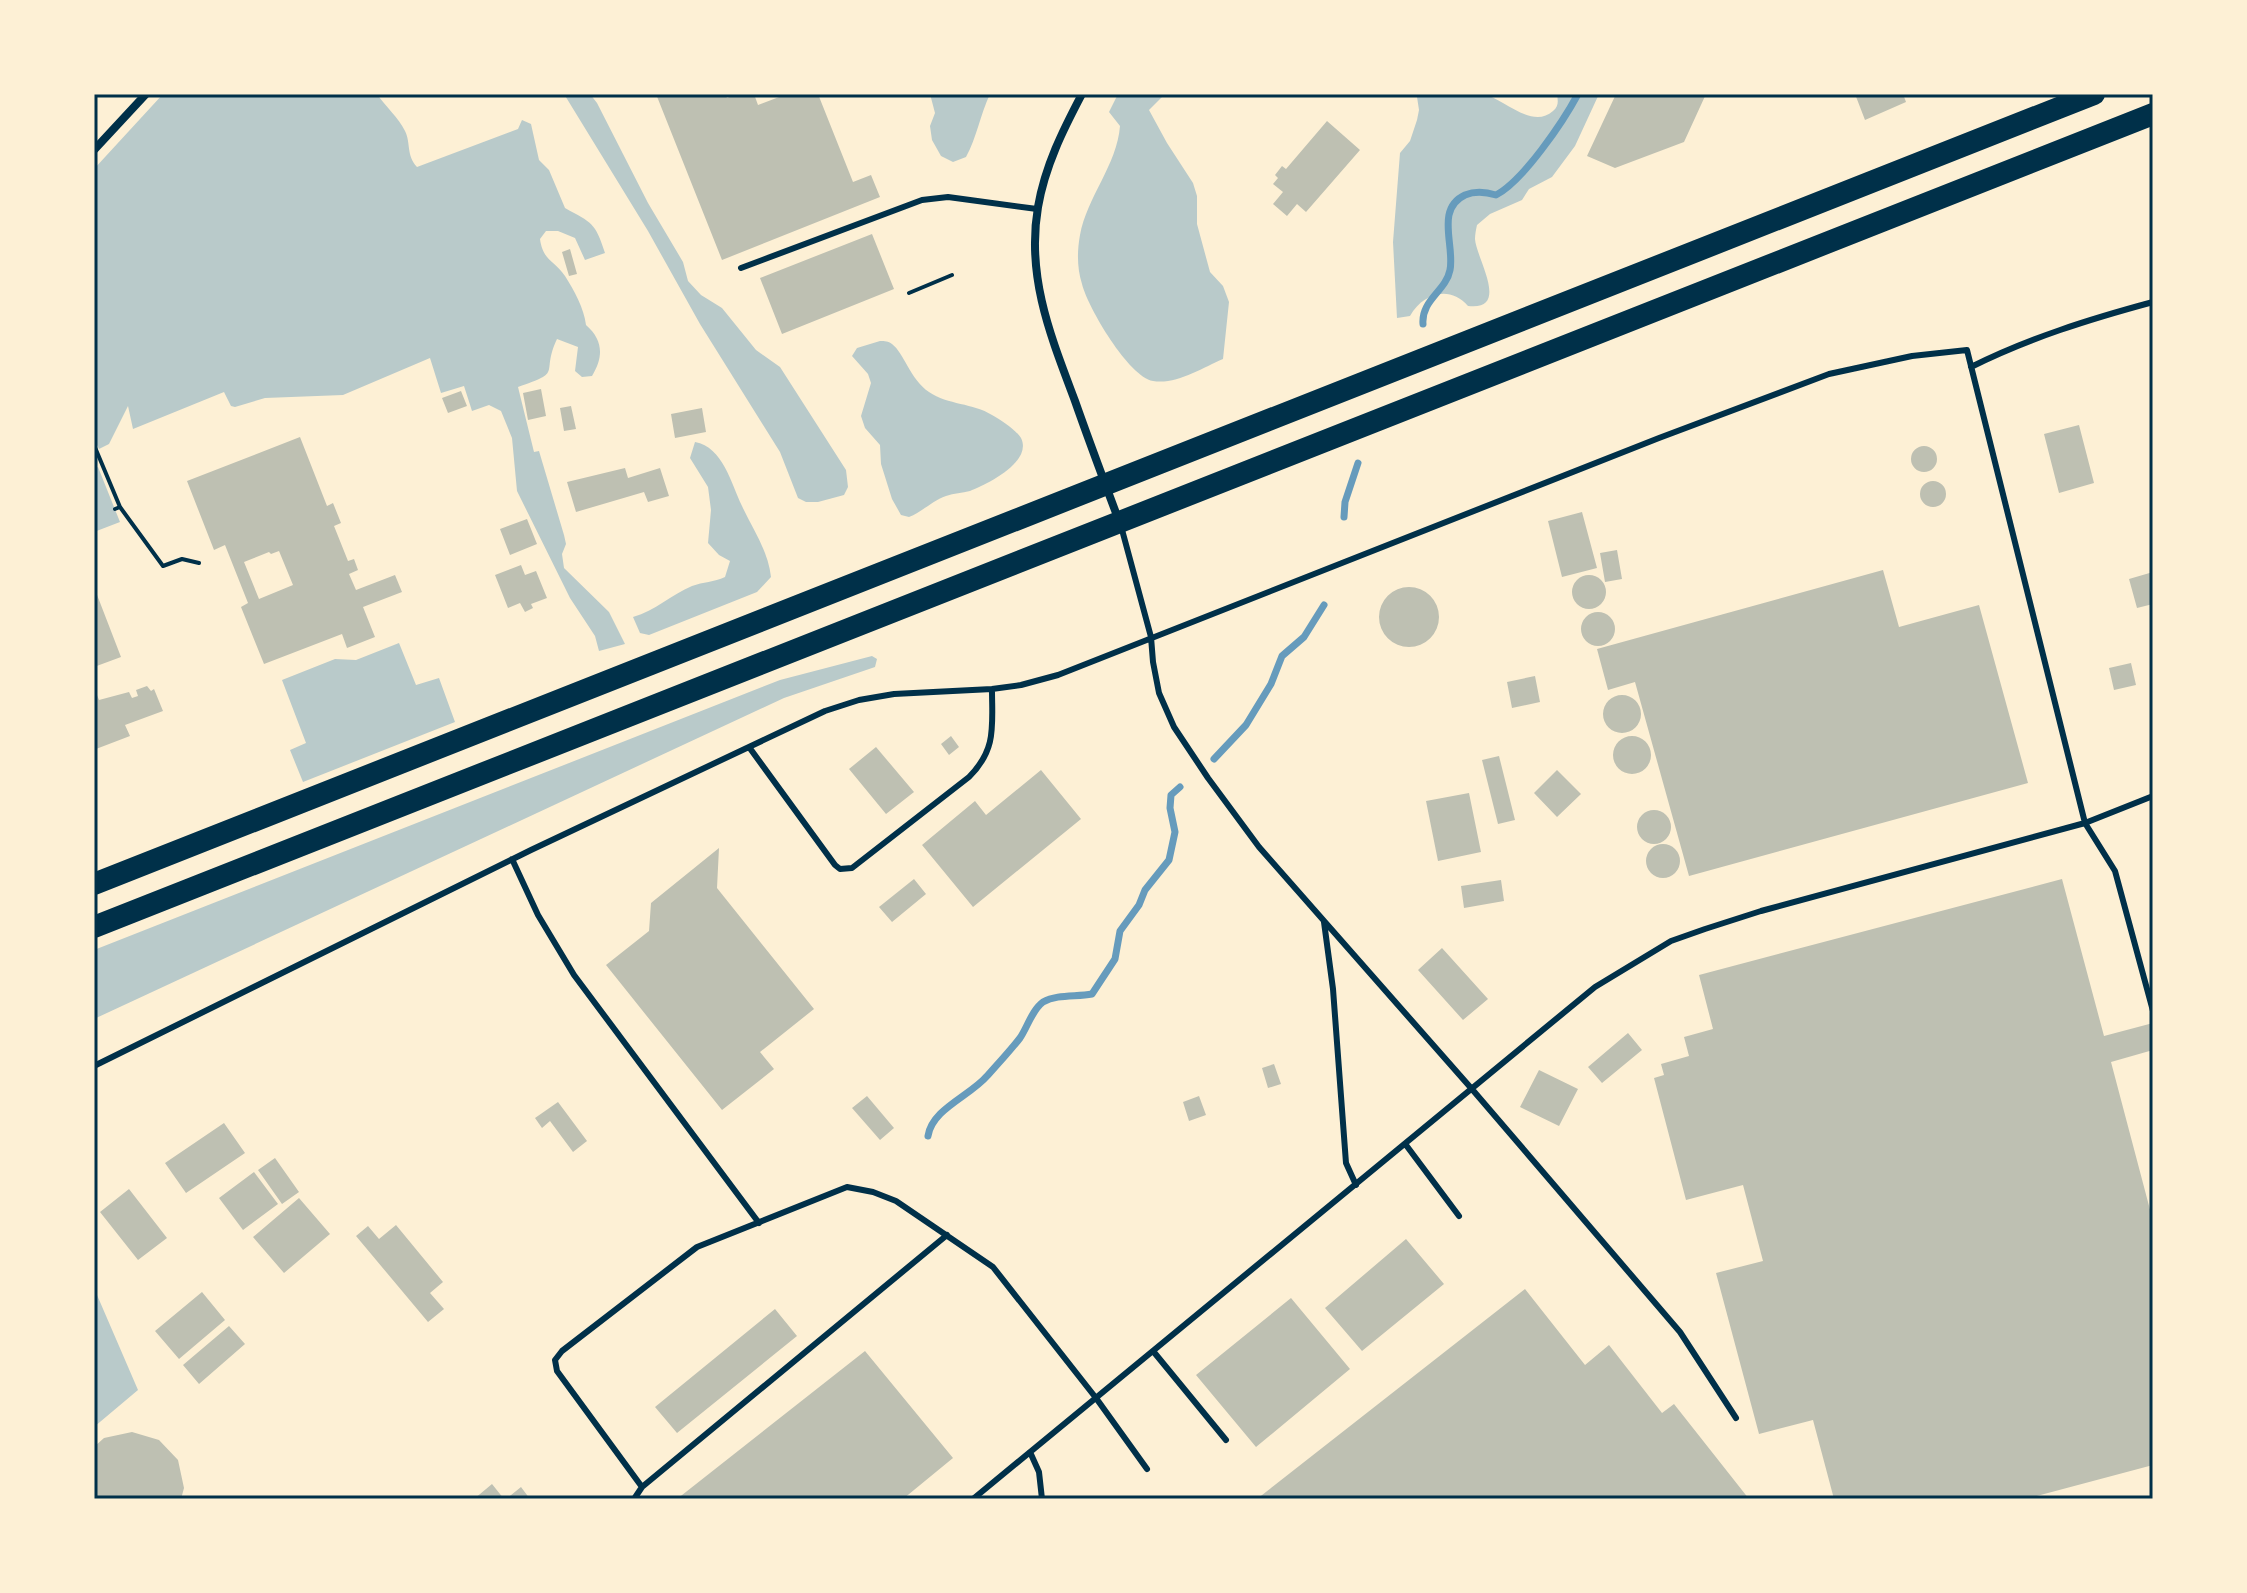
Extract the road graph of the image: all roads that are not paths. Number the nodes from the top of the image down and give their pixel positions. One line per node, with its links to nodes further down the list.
1 (146, 94): 5 (street)
2 (1082, 94): 6 (street)
3 (2094, 94): 10 (highway)
4 (2153, 114): 11 (highway)
5 (94, 150)
6 (1037, 209): 7 (lane); 10 (street)
7 (741, 268)
8 (2153, 302): 9 (lane)
9 (1971, 367): 12 (lane); 18 (lane)
10 (1106, 486): 11 (street); 14 (highway)
11 (1120, 522): 12 (lane); 16 (highway)
12 (1151, 637): 13 (lane); 21 (lane)
13 (992, 689): 15 (lane); 15 (lane)
14 (475, 734): 16 (highway); 20 (highway)
15 (749, 747): 19 (lane)
16 (490, 770): 22 (highway)
17 (2153, 796): 18 (lane)
18 (2085, 823): 23 (lane); 25 (lane)
19 (512, 859): 24 (lane); 29 (lane)
20 (94, 884)
21 (1324, 922): 25 (lane); 27 (lane)
22 (94, 927)
23 (2153, 1011)
24 (94, 1066)
25 (1471, 1088): 26 (lane); 33 (lane)
26 (1406, 1145): 27 (lane); 28 (lane)
27 (1356, 1185): 31 (lane)
28 (1459, 1216)
29 (759, 1223): 30 (lane); 37 (lane)
30 (947, 1235): 32 (lane); 37 (lane)
31 (1153, 1351): 32 (lane); 34 (lane)
32 (1096, 1398): 35 (lane); 36 (lane)
33 (1736, 1418)
34 (1226, 1440)
35 (1030, 1452): 39 (lane); 40 (lane)
36 (1147, 1469)
37 (642, 1487): 38 (lane)
38 (634, 1499)
39 (973, 1499)
40 (1042, 1499)

